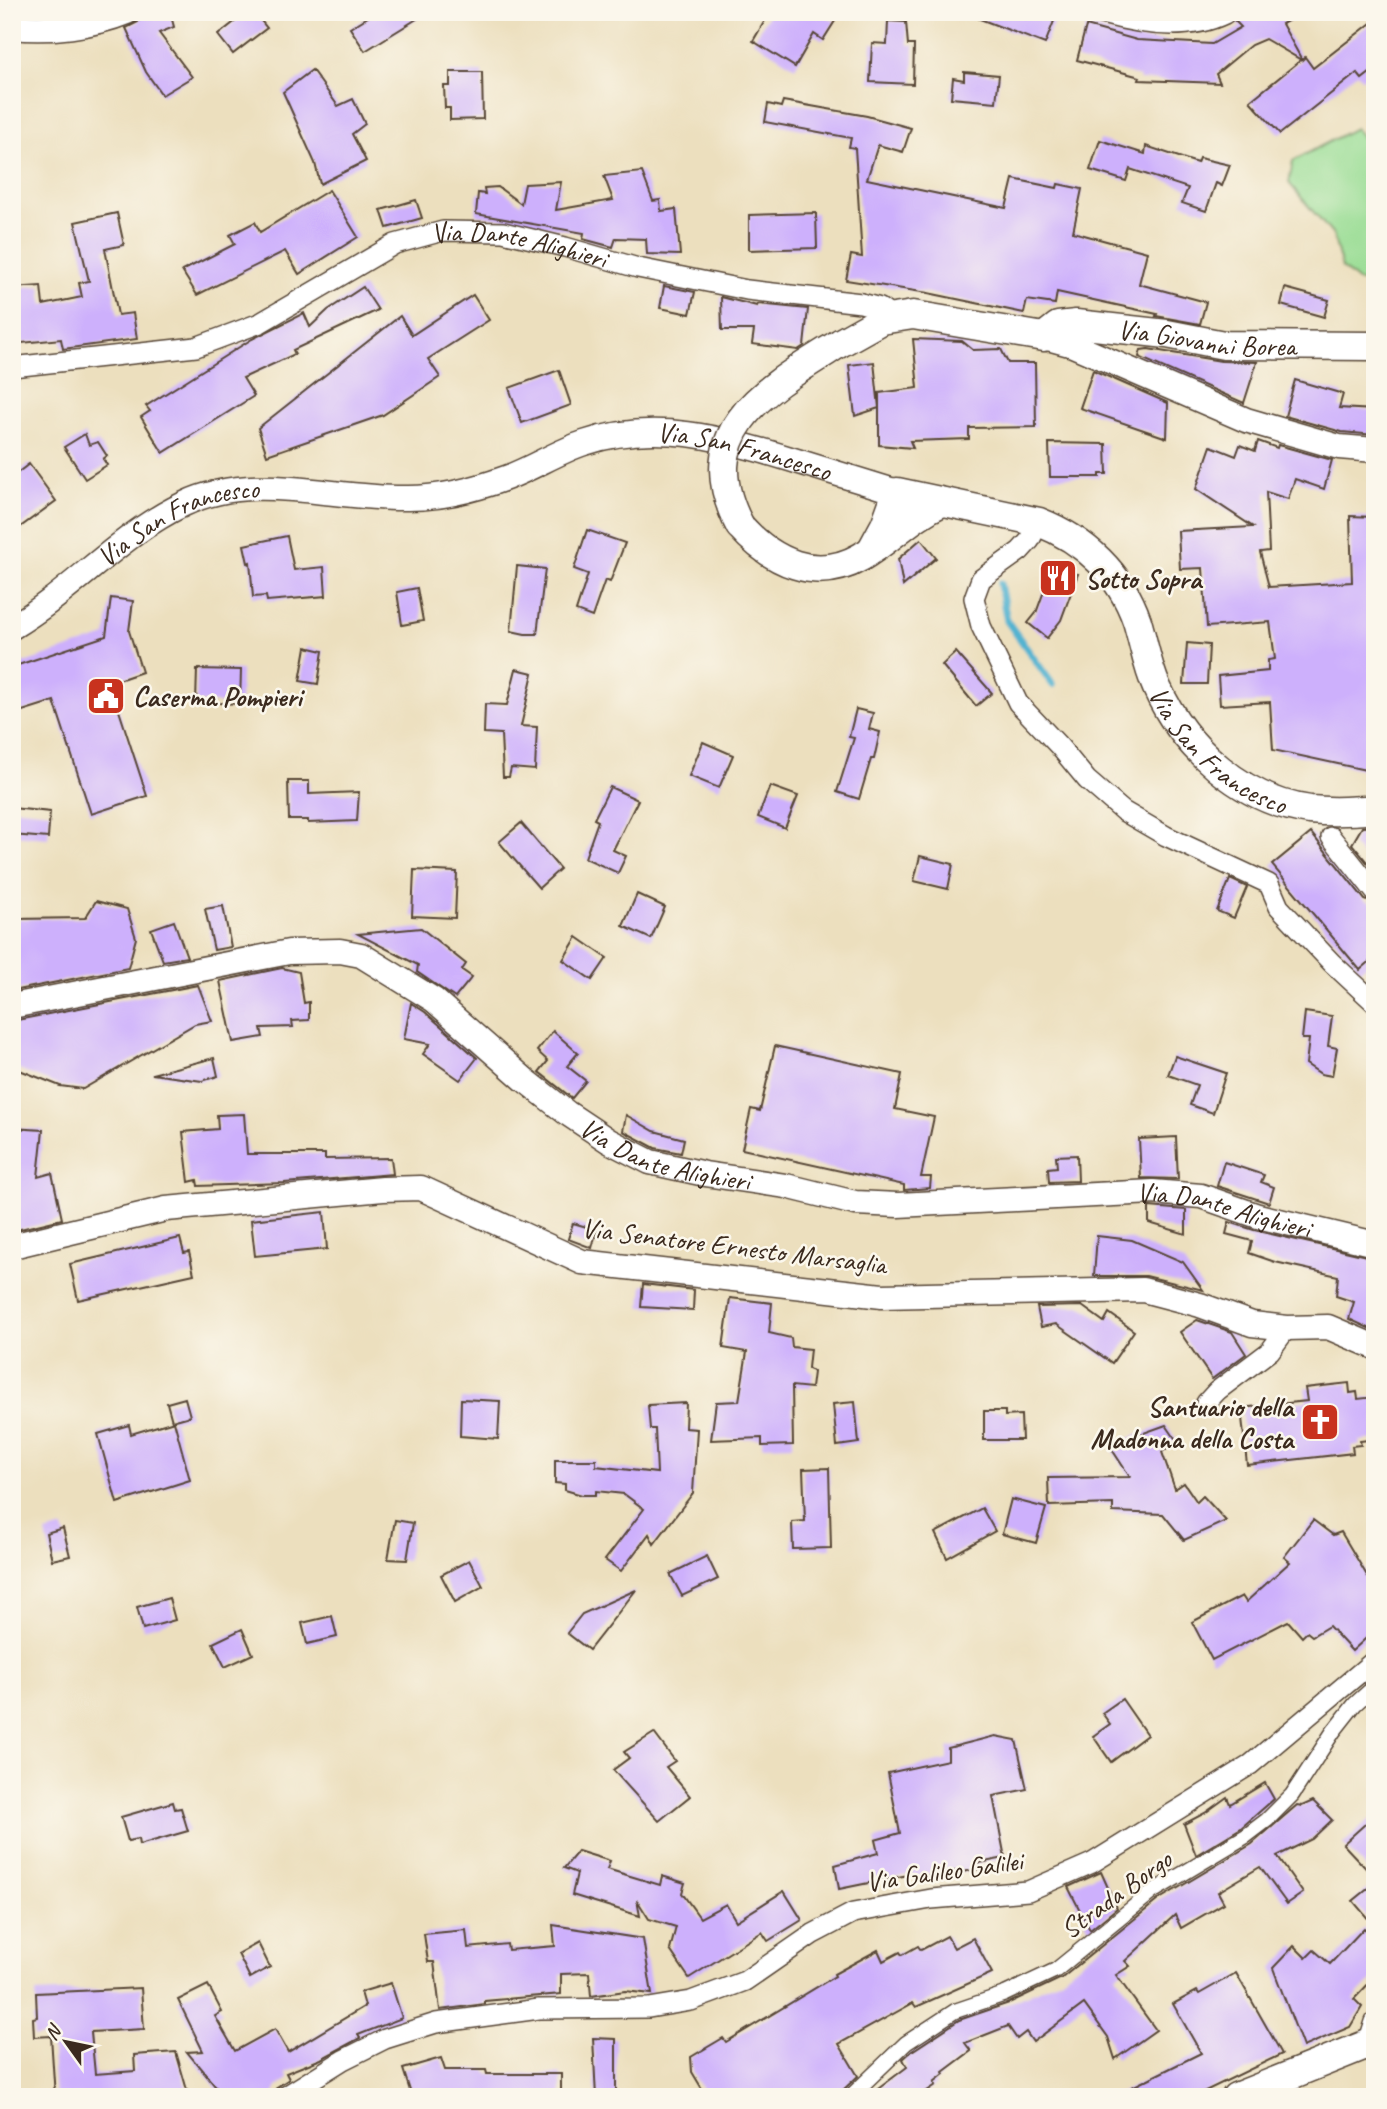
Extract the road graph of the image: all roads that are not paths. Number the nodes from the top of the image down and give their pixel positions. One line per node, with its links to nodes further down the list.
1 (127, 12): 4 (street)
2 (1104, 12): 3 (street)
3 (1223, 12)
4 (12, 27)
5 (892, 317): 6 (main road, Via Dante Alighieri); 8 (street, Via Dante Alighieri); 13 (main road, bridge)
6 (1044, 337): 7 (main road, Via Giovanni Borea); 9 (street)
7 (1375, 346)
8 (12, 367)
9 (1375, 450)
10 (897, 492): 11 (main road, Via San Francesco); 13 (main road); 14 (street, Via San Francesco)
11 (942, 502): 12 (main road, Via San Francesco); 13 (main road)
12 (1039, 522): 15 (main road, Via San Francesco); 18 (street)
13 (872, 550)
14 (12, 628)
15 (1375, 809)
16 (1331, 837): 17 (street)
17 (1375, 892)
18 (1375, 1003)
19 (12, 1006): 20 (street, Via Dante Alighieri)
20 (1375, 1244)
21 (12, 1246): 22 (street, Via Senatore Ernesto Marsaglia)
22 (1287, 1328): 23 (street, Via Senatore Ernesto Marsaglia); 24 (street)
23 (1375, 1347)
24 (1206, 1403)
25 (1375, 1660): 28 (street, Via Galileo Galilei)
26 (1375, 1686): 29 (street, Strada Borgo)
27 (1372, 2036): 30 (main road)
28 (284, 2097)
29 (850, 2097)
30 (1236, 2097)

